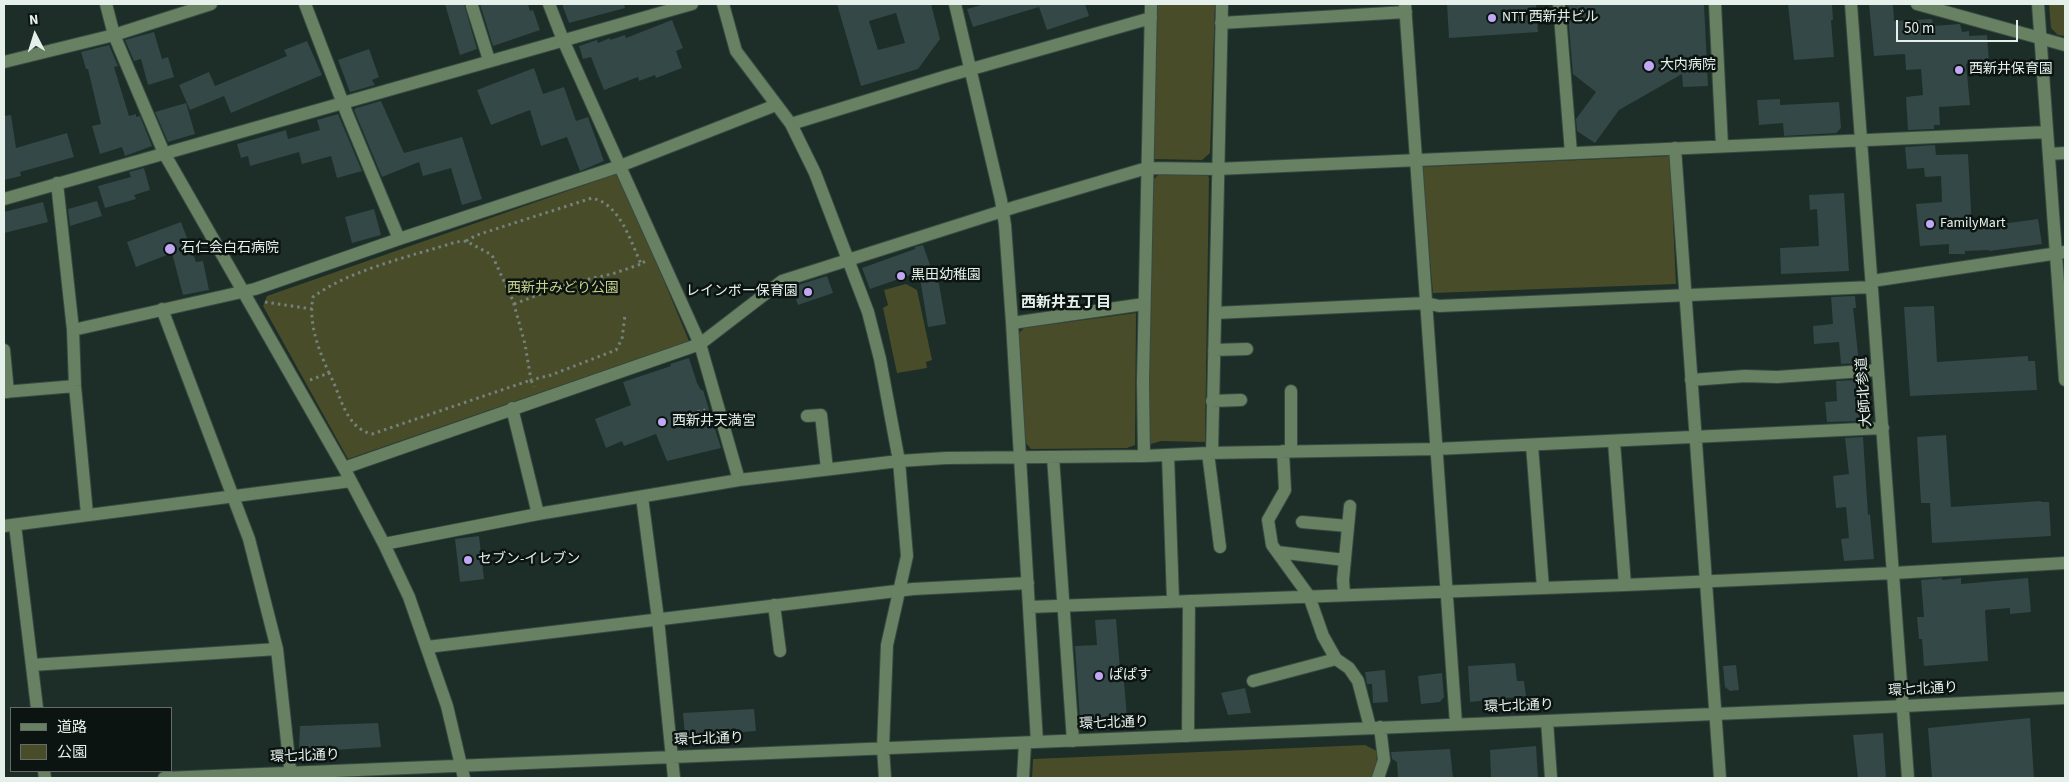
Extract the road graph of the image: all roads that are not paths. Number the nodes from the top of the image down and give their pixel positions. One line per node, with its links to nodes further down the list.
1 (106, 4): 19 (street)
2 (211, 4): 19 (street)
3 (305, 4): 26 (street)
4 (549, 4): 20 (street)
5 (692, 4): 20 (street)
6 (723, 4): 27 (street)
7 (955, 4): 25 (street)
8 (1151, 4): 17 (street)
9 (1222, 4): 18 (street)
10 (1559, 4): 34 (street)
11 (1715, 4): 31 (street)
12 (1851, 4): 30 (street, 大師北参道)
13 (1917, 4): 21 (street)
14 (2038, 4): 21 (street)
15 (472, 6): 23 (street)
16 (1406, 8): 18 (street); 37 (street)
17 (1151, 18): 25 (street); 39 (street)
18 (1221, 22): 40 (street)
19 (114, 35): 24 (street); 33 (street)
20 (563, 40): 23 (street); 38 (street)
21 (2040, 40): 22 (street); 29 (street)
22 (2065, 45)
23 (489, 60): 26 (street)
24 (4, 62)
25 (969, 70): 28 (street); 43 (street)
26 (343, 103): 33 (street); 44 (street)
27 (776, 105): 28 (street); 38 (street)
28 (791, 124): 46 (street)
29 (2047, 132): 30 (street); 36 (street)
30 (1861, 140): 31 (street); 47 (street, 大師北参道)
31 (1722, 146): 32 (street)
32 (1675, 148): 34 (street); 49 (street)
33 (164, 153): 41 (street); 48 (street)
34 (1571, 153): 37 (street)
35 (2065, 153): 36 (street)
36 (2049, 154): 45 (street)
37 (1416, 160): 40 (street); 51 (street)
38 (620, 166): 44 (street); 56 (street)
39 (1147, 168): 40 (street); 43 (street); 50 (street)
40 (1217, 169): 53 (street)
41 (57, 184): 42 (street); 55 (street)
42 (4, 199)
43 (1003, 212): 46 (street); 54 (street)
44 (399, 239): 48 (street)
45 (2060, 253): 47 (street); 62 (street)
46 (848, 260): 56 (street); 81 (street)
47 (1872, 284): 49 (street); 60 (street, 大師北参道)
48 (243, 292): 52 (street); 82 (street)
49 (1684, 296): 51 (street); 61 (street)
50 (1144, 304): 54 (street); 78 (street)
51 (1426, 304): 53 (street); 74 (street)
52 (162, 309): 55 (street); 86 (street)
53 (1215, 313): 59 (street)
54 (1012, 323): 79 (street)
55 (73, 330): 63 (street)
56 (700, 344): 68 (street); 84 (street)
57 (1247, 349): 59 (street)
58 (4, 350): 64 (street)
59 (1214, 350): 67 (street)
60 (1878, 370): 61 (street); 70 (street, 大師北参道)
61 (1691, 380): 71 (street)
62 (2065, 380)
63 (75, 386): 64 (street); 89 (street)
64 (6, 392)
65 (1291, 392): 75 (street)
66 (1241, 400): 67 (street)
67 (1212, 401): 76 (street)
68 (512, 408): 82 (street); 90 (street)
69 (807, 416): 83 (street)
70 (1883, 428): 71 (street); 99 (street, 大師北参道)
71 (1695, 436): 72 (street); 100 (street)
72 (1614, 442): 73 (street); 102 (street)
73 (1532, 445): 74 (street); 103 (street)
74 (1436, 449): 75 (street); 105 (street)
75 (1287, 451): 76 (street); 96 (street)
76 (1210, 453): 77 (street); 95 (street)
77 (1168, 455): 78 (street); 108 (street)
78 (1144, 456): 80 (street)
79 (1019, 457): 80 (street); 81 (street); 101 (street)
80 (1053, 458): 112 (street)
81 (899, 461): 83 (street); 104 (street)
82 (344, 468): 85 (street)
83 (827, 469): 84 (street)
84 (740, 480): 87 (street)
85 (351, 481): 86 (street); 94 (street)
86 (234, 496): 89 (street); 115 (street)
87 (642, 497): 90 (street); 113 (street)
88 (1350, 506): 93 (street)
89 (87, 514): 92 (street)
90 (538, 514): 94 (street)
91 (1302, 522): 93 (street)
92 (9, 525): 118 (street)
93 (1348, 526): 97 (street)
94 (384, 544): 114 (street)
95 (1220, 547)
96 (1277, 552): 97 (street); 107 (street)
97 (1345, 560): 106 (street)
98 (2065, 563): 99 (street)
99 (1894, 573): 100 (street); 121 (street, 大師北参道)
100 (1707, 581): 102 (street); 123 (street)
101 (1028, 583): 104 (street); 111 (street)
102 (1625, 585): 103 (street)
103 (1543, 588): 105 (street)
104 (899, 591): 110 (street); 130 (street)
105 (1448, 591): 106 (street); 125 (street)
106 (1344, 594): 107 (street)
107 (1309, 596): 109 (street); 117 (street)
108 (1173, 601): 109 (street); 112 (street)
109 (1189, 601): 127 (street)
110 (774, 606): 113 (street); 116 (street)
111 (1029, 607): 112 (street); 129 (street)
112 (1063, 607): 128 (street)
113 (658, 619): 114 (street); 131 (street)
114 (427, 647): 132 (street)
115 (277, 650): 118 (street); 133 (street)
116 (780, 651)
117 (1336, 659): 119 (street); 126 (street)
118 (32, 666): 122 (street)
119 (1253, 681)
120 (2065, 698): 121 (street, 環七北通り)
121 (1903, 706): 123 (street, 環七北通り); 142 (street, 大師北参道)
122 (37, 707)
123 (1716, 714): 124 (street, 環七北通り); 141 (street)
124 (1547, 721): 125 (street, 環七北通り); 140 (street)
125 (1456, 724): 126 (street, 環七北通り)
126 (1375, 727): 127 (street, 環七北通り); 139 (street)
127 (1188, 736): 128 (street, 環七北通り)
128 (1073, 741): 129 (street, 環七北通り)
129 (1031, 742): 130 (street, 環七北通り); 138 (street)
130 (883, 748): 131 (street, 環七北通り); 137 (street)
131 (672, 756): 132 (street, 環七北通り); 136 (street)
132 (462, 765): 133 (street, 環七北通り); 135 (street)
133 (291, 775): 134 (street, 環七北通り)
134 (164, 778)
135 (464, 778)
136 (674, 778)
137 (886, 778)
138 (1023, 778)
139 (1378, 778)
140 (1551, 778)
141 (1720, 778)
142 (1908, 778)

